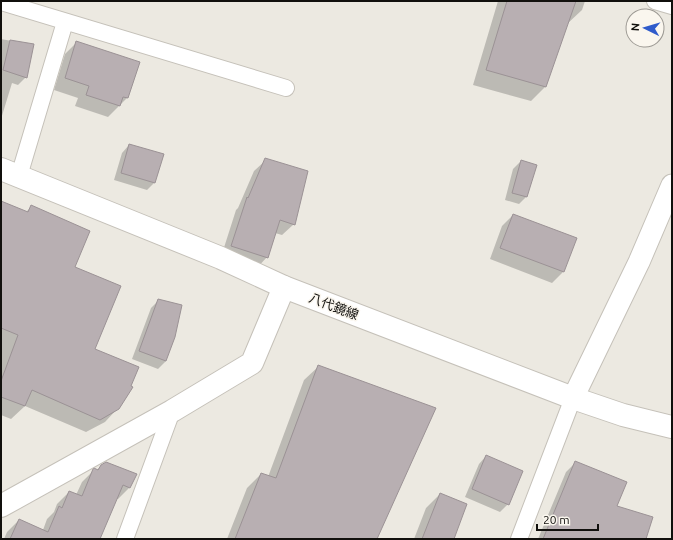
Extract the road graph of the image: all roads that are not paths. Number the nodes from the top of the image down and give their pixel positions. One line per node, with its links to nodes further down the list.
1 (655, 1): 3 (street)
2 (1, 2): 4 (street)
3 (672, 6)
4 (66, 22): 5 (street); 6 (street)
5 (286, 88)
6 (10, 172): 8 (main road, 八代鏡線)
7 (672, 185): 9 (street)
8 (284, 286): 9 (main road, 八代鏡線); 10 (main road)
9 (573, 398): 11 (main road, 八代鏡線); 14 (street)
10 (172, 411): 12 (main road); 13 (street)
11 (672, 427)
12 (1, 506)
13 (125, 539)
14 (519, 539)

